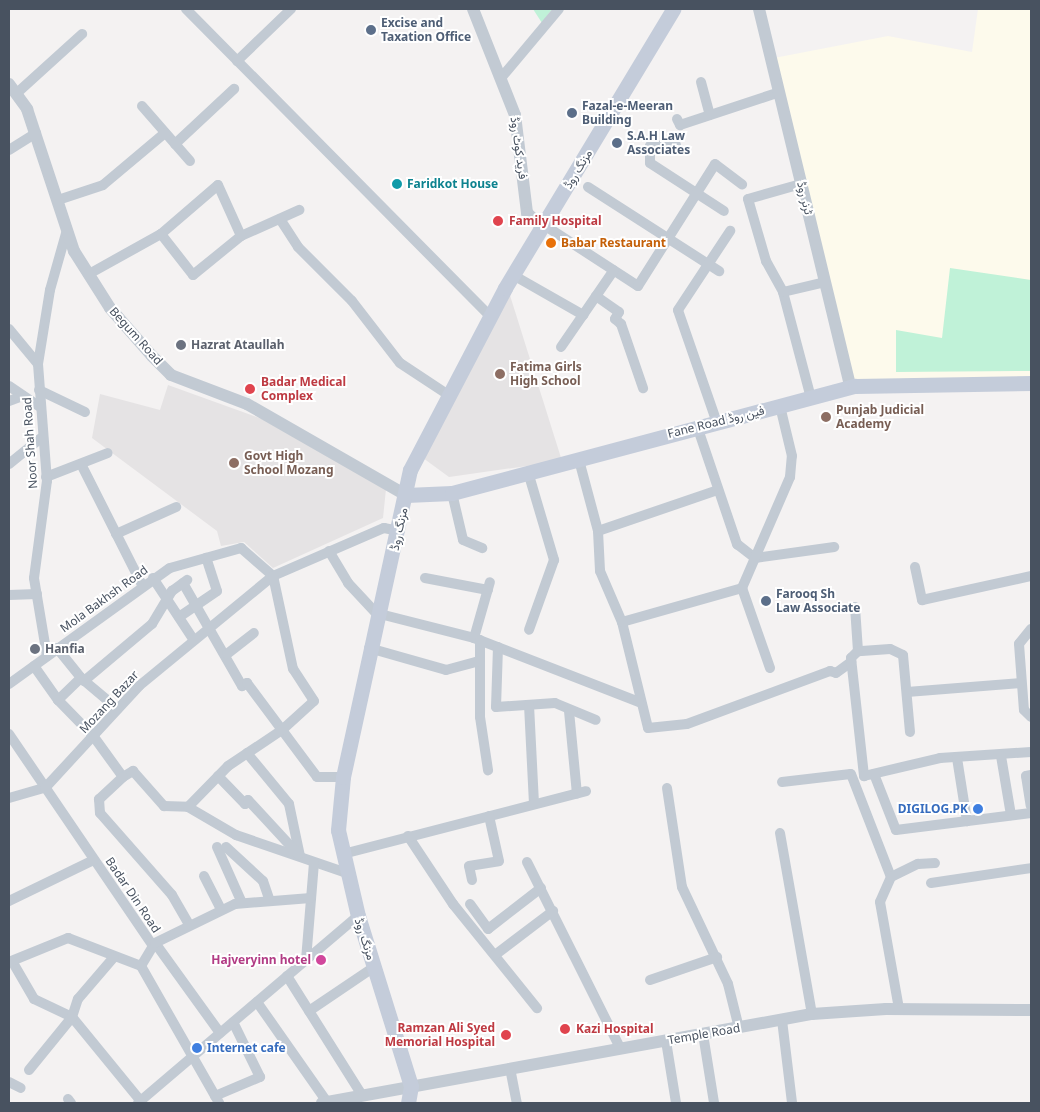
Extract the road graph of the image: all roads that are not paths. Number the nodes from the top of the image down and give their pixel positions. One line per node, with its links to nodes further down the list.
1 (186, 9): 8 (street)
2 (291, 9): 8 (street)
3 (473, 9): 9 (street, فرید کوٹ روڈ)
4 (559, 9): 9 (street)
5 (673, 9): 31 (main road, مزنگ روڈ)
6 (758, 9): 13 (street, ٹرنر روڈ)
7 (82, 34): 11 (street)
8 (237, 61): 46 (street)
9 (502, 78): 31 (street, فرید کوٹ روڈ)
10 (701, 82): 15 (street)
11 (13, 89): 17 (street, Begum Road)
12 (234, 89): 19 (street)
13 (778, 93): 15 (street); 24 (street, ٹرنر روڈ)
14 (142, 106): 18 (street)
15 (710, 115): 16 (street)
16 (677, 118)
17 (36, 133): 21 (street); 27 (street, Begum Road)
18 (165, 134): 19 (street); 27 (street)
19 (175, 144): 22 (street)
20 (676, 145): 26 (street)
21 (9, 150)
22 (190, 160)
23 (742, 184): 26 (street)
24 (801, 184): 42 (street, ٹرنر روڈ); 43 (street)
25 (588, 187): 36 (street)
26 (696, 194): 29 (street); 36 (street)
27 (58, 200): 32 (street, Begum Road)
28 (299, 210): 30 (street)
29 (724, 212)
30 (280, 219): 35 (street); 55 (street)
31 (543, 227): 38 (street); 41 (main road, مزنگ روڈ)
32 (68, 230): 40 (street, Begum Road); 49 (street, Noor Shah Road)
33 (730, 231): 37 (street)
34 (161, 234): 35 (street); 35 (street); 40 (street)
35 (241, 236)
36 (668, 238): 37 (street); 38 (street)
37 (709, 265): 39 (street); 62 (street)
38 (614, 270): 44 (street)
39 (719, 271)
40 (89, 274): 73 (street, Begum Road)
41 (513, 275): 45 (street); 46 (main road, مزنگ روڈ)
42 (825, 282): 43 (street); 53 (street, ٹرنر روڈ)
43 (783, 292): 57 (street)
44 (596, 296): 45 (street); 52 (street)
45 (583, 315): 48 (street)
46 (490, 316): 55 (main road, مزنگ روڈ)
47 (9, 329): 49 (street)
48 (561, 347)
49 (38, 364): 54 (street, Noor Shah Road)
50 (1031, 383): 53 (main road, Fane Road فین روڈ)
51 (9, 386): 56 (street)
52 (643, 388)
53 (851, 388): 57 (main road, Fane Road فین روڈ)
54 (38, 390): 59 (street, Noor Shah Road); 61 (street)
55 (447, 394): 73 (main road, مزنگ روڈ)
56 (23, 396): 58 (street); 59 (street)
57 (811, 398): 60 (main road, Fane Road فین روڈ)
58 (9, 401)
59 (39, 406): 64 (street, Noor Shah Road)
60 (780, 406): 62 (main road, Fane Road فین روڈ); 82 (street)
61 (85, 412)
62 (716, 420): 63 (main road, Fane Road فین روڈ)
63 (697, 426): 66 (main road, Fane Road فین روڈ); 71 (street)
64 (41, 438): 67 (street); 70 (street, Noor Shah Road)
65 (108, 453): 68 (street)
66 (579, 460): 69 (main road, Fane Road فین روڈ); 76 (street)
67 (9, 464)
68 (80, 464): 70 (street); 77 (street)
69 (528, 472): 72 (main road, Fane Road فین روڈ); 100 (street)
70 (46, 477): 91 (street, Noor Shah Road)
71 (718, 490): 76 (street); 82 (street)
72 (452, 493): 73 (main road, Fane Road فین روڈ); 79 (street)
73 (406, 495): 75 (main road, مزنگ روڈ)
74 (176, 507): 77 (street)
75 (400, 531): 80 (street, Mozang Bazar); 95 (main road, مزنگ روڈ)
76 (598, 531): 97 (street)
77 (116, 534): 88 (street)
78 (834, 547): 82 (street)
79 (482, 548)
80 (329, 551): 84 (street, Mozang Bazar); 95 (street)
81 (206, 558): 84 (street, Mola Bakhsh Road); 86 (street, Mola Bakhsh Road); 93 (street)
82 (756, 558): 89 (street)
83 (915, 567): 85 (street)
84 (273, 576): 98 (street, Mozang Bazar); 124 (street)
85 (1031, 576)
86 (153, 578): 88 (street, Mola Bakhsh Road); 92 (street)
87 (425, 578): 103 (street)
88 (142, 585): 105 (street, Mola Bakhsh Road)
89 (742, 588): 97 (street); 112 (street)
90 (9, 594): 91 (street)
91 (37, 594): 108 (street, Noor Shah Road)
92 (167, 599): 93 (street); 96 (street); 113 (street)
93 (196, 605): 96 (street); 98 (street)
94 (855, 607): 109 (street)
95 (376, 613): 103 (street); 106 (main road, مزنگ روڈ)
96 (178, 617): 102 (street)
97 (622, 622): 118 (street)
98 (209, 626): 102 (street, Mozang Bazar); 107 (street)
99 (1031, 629): 114 (street)
100 (529, 630)
101 (254, 633): 107 (street)
102 (193, 639): 120 (street, Mozang Bazar)
103 (477, 639): 104 (street); 110 (street)
104 (498, 647): 118 (street); 119 (street)
105 (57, 648): 108 (street, Mola Bakhsh Road); 113 (street)
106 (369, 648): 110 (street); 137 (main road, مزنگ روڈ)
107 (227, 654): 124 (street)
108 (47, 656): 111 (street, Mola Bakhsh Road)
109 (853, 657): 116 (street); 118 (street); 133 (street)
110 (480, 661): 132 (street)
111 (34, 666): 115 (street, Mola Bakhsh Road); 117 (street)
112 (770, 668)
113 (82, 679): 117 (street); 120 (street)
114 (1021, 683): 116 (street); 122 (street)
115 (9, 684)
116 (907, 692): 125 (street)
117 (58, 700): 127 (street)
118 (639, 702)
119 (529, 705): 121 (street); 142 (street)
120 (118, 709): 127 (street, Mozang Bazar)
121 (569, 711): 123 (street); 142 (street)
122 (1031, 717)
123 (596, 720)
124 (282, 730): 129 (street); 137 (street)
125 (910, 732)
126 (9, 734): 139 (street, Badar Din Road)
127 (94, 737): 136 (street); 139 (street, Mozang Bazar)
128 (1031, 752): 130 (street)
129 (247, 753): 135 (street); 152 (street)
130 (1001, 756): 131 (street); 146 (street)
131 (957, 758): 133 (street); 148 (street)
132 (488, 770)
133 (874, 774): 148 (street)
134 (1031, 775): 143 (street)
135 (218, 776): 144 (street); 152 (street)
136 (124, 777): 144 (street); 172 (street)
137 (343, 777): 151 (main road, مزنگ روڈ)
138 (782, 782): 160 (street)
139 (45, 788): 141 (street); 153 (street, Badar Din Road)
140 (667, 788): 175 (street)
141 (9, 798)
142 (534, 804): 147 (street)
143 (1031, 806)
144 (188, 807): 152 (street)
145 (1031, 812): 146 (street)
146 (1011, 815): 148 (street)
147 (489, 816): 150 (street); 161 (street)
148 (967, 821)
149 (780, 833): 187 (street)
150 (408, 836): 151 (street); 173 (street)
151 (343, 854): 158 (main road, مزنگ روڈ)
152 (301, 857): 156 (street)
153 (94, 860): 165 (street); 178 (street, Badar Din Road)
154 (527, 862): 163 (street)
155 (935, 862): 160 (street)
156 (314, 863): 158 (street); 164 (street)
157 (1031, 868): 162 (street)
158 (347, 873): 171 (main road, مزنگ روڈ)
159 (204, 876): 169 (street)
160 (891, 877): 184 (street)
161 (472, 880)
162 (930, 883)
163 (541, 888): 168 (street); 170 (street)
164 (311, 898): 166 (street); 176 (street)
165 (9, 900)
166 (270, 901): 167 (street); 167 (street)
167 (242, 903): 169 (street)
168 (470, 904)
169 (221, 909): 172 (street)
170 (553, 911): 173 (street); 195 (street)
171 (358, 916): 176 (street); 179 (main road, مزنگ روڈ)
172 (189, 925): 192 (street)
173 (495, 955): 183 (street)
174 (114, 957): 177 (street); 178 (street); 188 (street)
175 (717, 958): 181 (street); 191 (street)
176 (306, 960): 180 (street)
177 (11, 962): 188 (street)
178 (142, 966): 196 (street)
179 (374, 967): 186 (street); 200 (main road, مزنگ روڈ)
180 (287, 976): 182 (street); 186 (street)
181 (650, 980)
182 (257, 1002): 190 (street); 205 (street)
183 (537, 1008)
184 (899, 1009): 185 (street, Temple Road); 187 (street, Temple Road)
185 (1031, 1010)
186 (309, 1011): 202 (street)
187 (812, 1014): 189 (street, Temple Road)
188 (72, 1017): 198 (street); 204 (street)
189 (782, 1020): 191 (street, Temple Road); 210 (street)
190 (233, 1022): 192 (street); 203 (street)
191 (739, 1028): 193 (street, Temple Road)
192 (220, 1033): 196 (street)
193 (703, 1034): 194 (street, Temple Road); 209 (street)
194 (666, 1041): 195 (street, Temple Road); 208 (street)
195 (620, 1048): 197 (street, Temple Road)
196 (194, 1055): 203 (street); 204 (street)
197 (510, 1068): 200 (street, Temple Road); 207 (street)
198 (29, 1070)
199 (9, 1082): 201 (street)
200 (411, 1086): 202 (street, Temple Road); 206 (main road, مزنگ روڈ)
201 (20, 1088)
202 (362, 1095): 205 (street, Temple Road)
203 (217, 1100)
204 (139, 1102)
205 (324, 1103)
206 (408, 1103)
207 (517, 1103)
208 (676, 1103)
209 (714, 1103)
210 (792, 1103)

